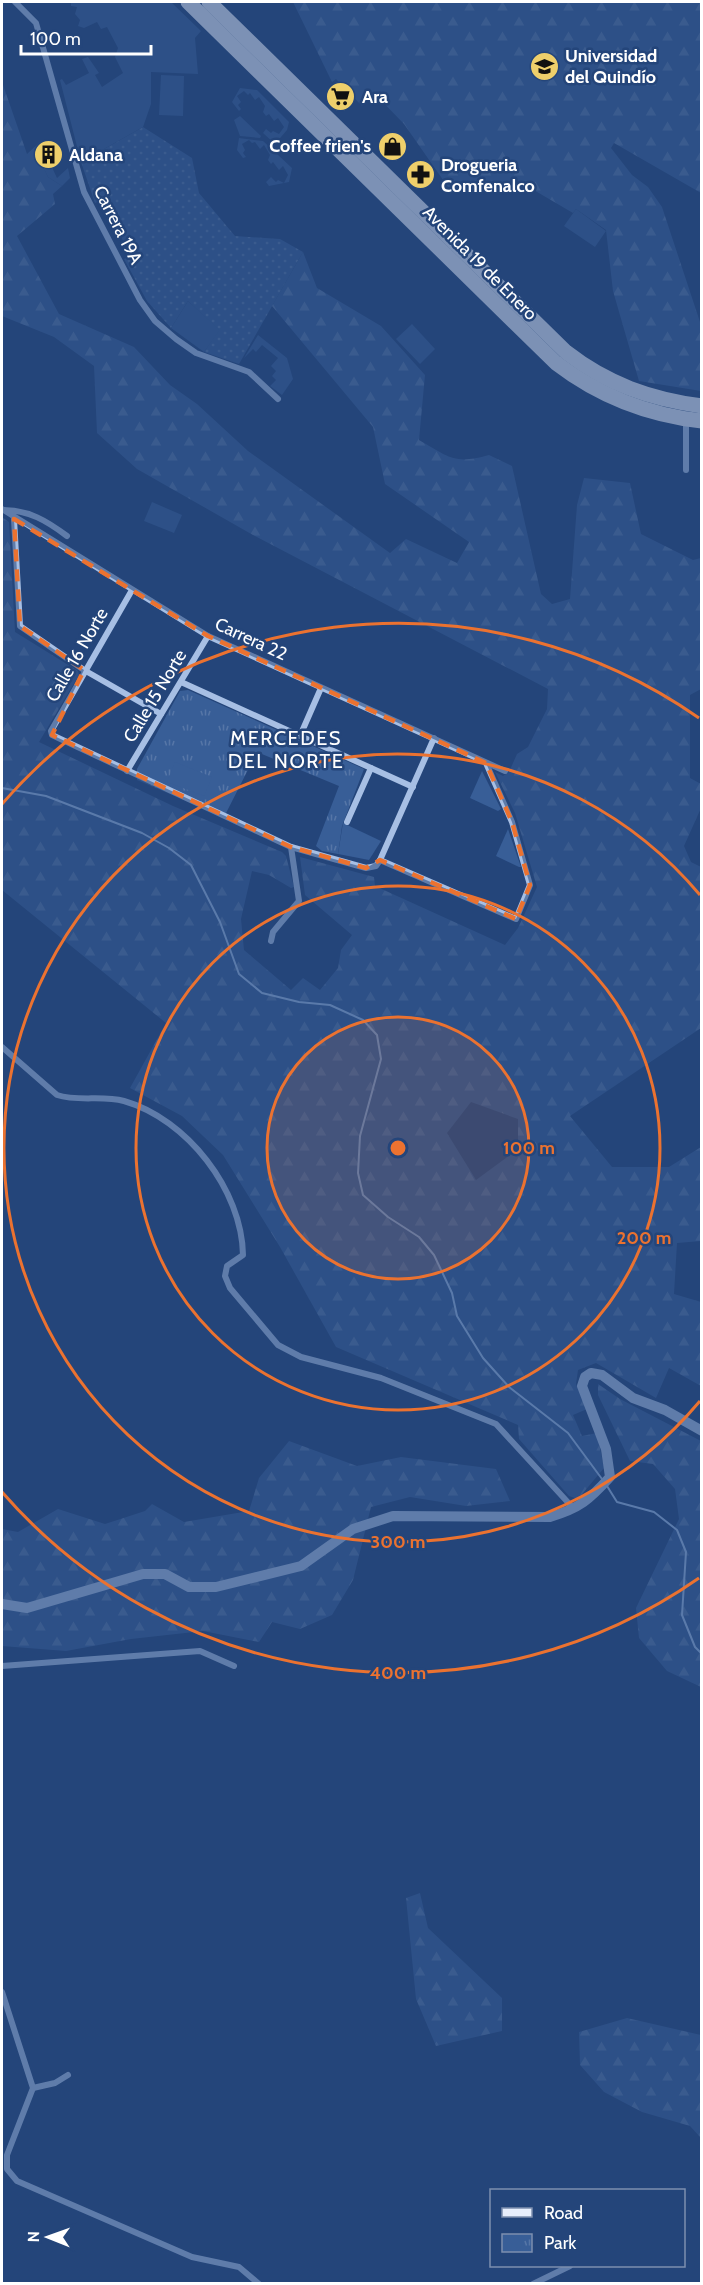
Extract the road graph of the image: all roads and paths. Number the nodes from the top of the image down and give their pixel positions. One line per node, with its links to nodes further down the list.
1 (15, 2): 4 (street, Carrera 19A)
2 (188, 2): 6 (main road, Avenida 19 de Enero)
3 (209, 2): 5 (main road, Avenida 19 de Enero)
4 (278, 399)
5 (702, 406)
6 (686, 419): 7 (main road, Avenida 19 de Enero); 8 (street)
7 (702, 421)
8 (686, 470)
9 (2, 509): 10 (street, Carrera 22); 11 (street)
10 (14, 519): 12 (street, Carrera 22); 14 (street)
11 (67, 536)
12 (132, 590): 13 (street, Carrera 22); 14 (street, Calle 16 Norte)
13 (208, 636): 15 (street, Calle 15 Norte); 16 (street, Carrera 22)
14 (84, 670): 17 (street); 22 (street, Calle 16 Norte)
15 (181, 682): 17 (street, Calle 15 Norte); 18 (street)
16 (321, 688): 18 (street); 19 (street, Carrera 22)
17 (161, 714): 22 (street, Calle 15 Norte)
18 (300, 736): 21 (street)
19 (434, 738): 20 (street, Carrera 22); 24 (street)
20 (486, 763): 23 (street, Carrera 22); 27 (street)
21 (371, 768): 24 (street); 25 (street)
22 (127, 771): 26 (street)
23 (505, 771)
24 (413, 787): 27 (street)
25 (347, 822)
26 (291, 847): 27 (street); 28 (street)
27 (380, 860)
28 (271, 941)
29 (2, 1047): 31 (street)
30 (702, 1431): 31 (street)
31 (574, 1510): 32 (street)
32 (2, 1604)
33 (2, 1666): 34 (street)
34 (234, 1666)
35 (2, 1992): 37 (street)
36 (68, 2075): 37 (street)
37 (33, 2088): 39 (street)
38 (566, 2267): 40 (street)
39 (259, 2283)
40 (533, 2283)

